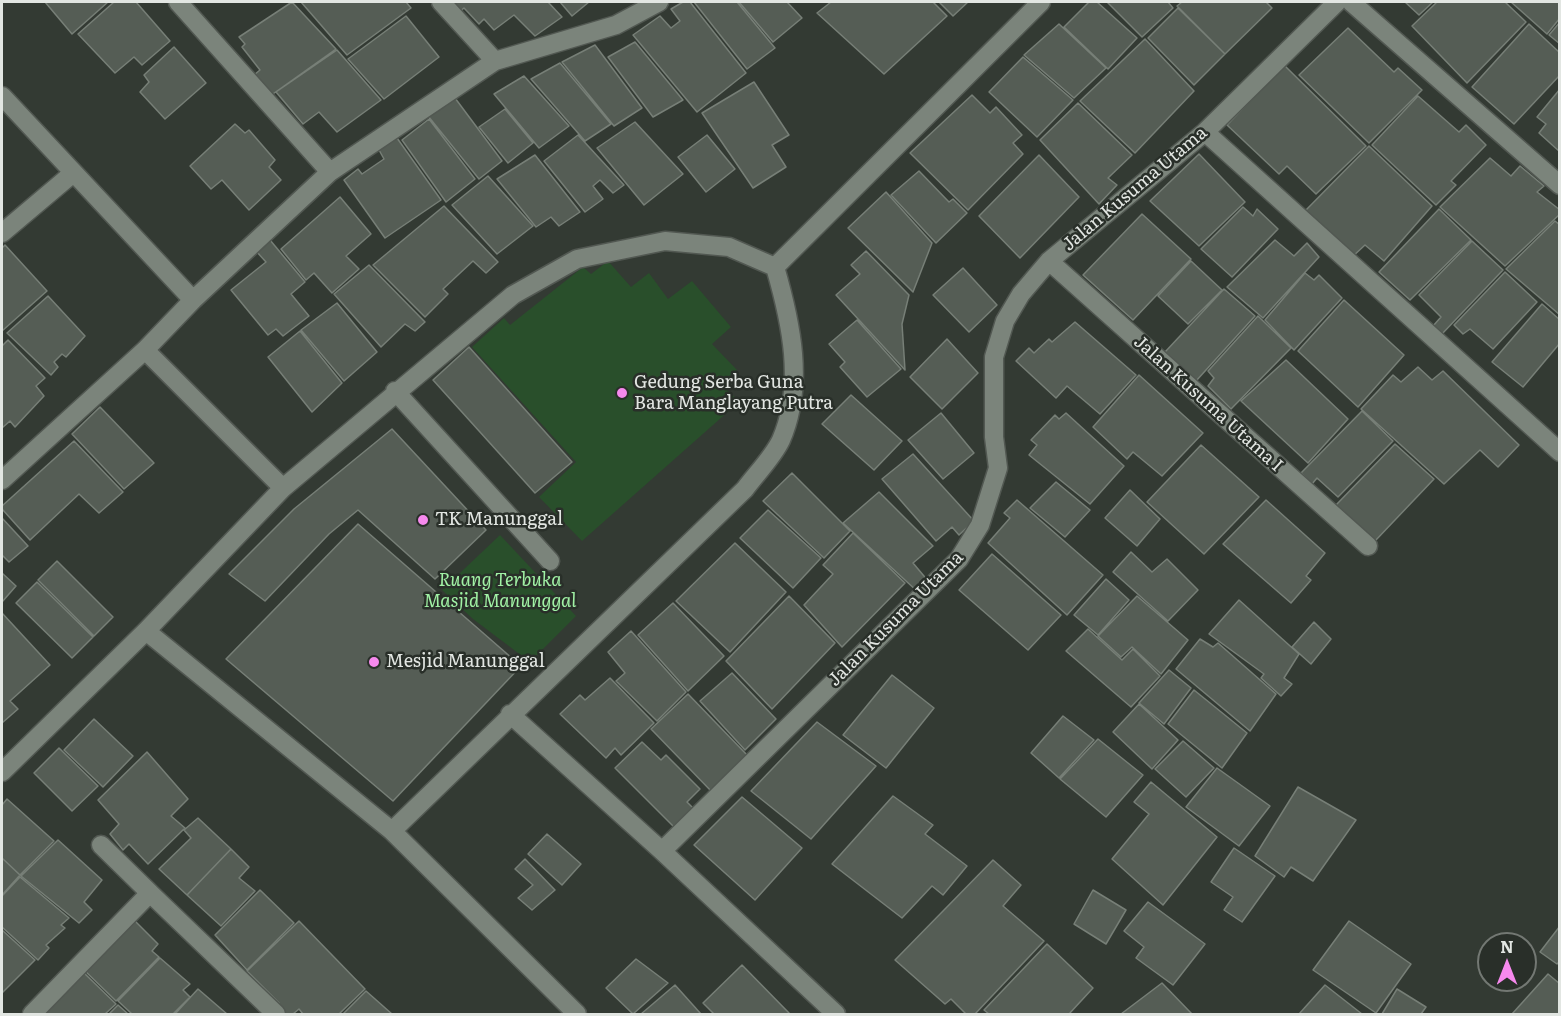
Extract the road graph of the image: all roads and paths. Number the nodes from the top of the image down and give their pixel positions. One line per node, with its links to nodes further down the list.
1 (178, 2): 10 (street)
2 (441, 2): 7 (street)
3 (659, 2): 7 (street)
4 (1041, 2): 15 (street)
5 (1336, 2): 9 (street, Jalan Kusuma Utama)
6 (1351, 2): 12 (street)
7 (495, 61): 10 (street)
8 (2, 96): 11 (street)
9 (1205, 132): 14 (street, Jalan Kusuma Utama); 19 (street)
10 (330, 172): 16 (street)
11 (72, 174): 13 (street); 16 (street)
12 (1560, 185)
13 (2, 233)
14 (1049, 261): 22 (street, Jalan Kusuma Utama I); 29 (street, Jalan Kusuma Utama)
15 (775, 267): 18 (street); 25 (street)
16 (193, 300): 17 (street)
17 (145, 350): 20 (street); 21 (street)
18 (395, 391): 21 (street); 23 (street)
19 (1560, 452)
20 (2, 480)
21 (283, 488): 24 (street)
22 (1368, 546)
23 (550, 561)
24 (146, 631): 26 (street); 27 (street)
25 (510, 714): 27 (street); 29 (street)
26 (2, 772)
27 (392, 831): 33 (street)
28 (101, 845): 30 (street)
29 (662, 851): 34 (street)
30 (150, 893): 31 (street); 32 (street)
31 (32, 1014)
32 (276, 1014)
33 (577, 1014)
34 (836, 1014)

